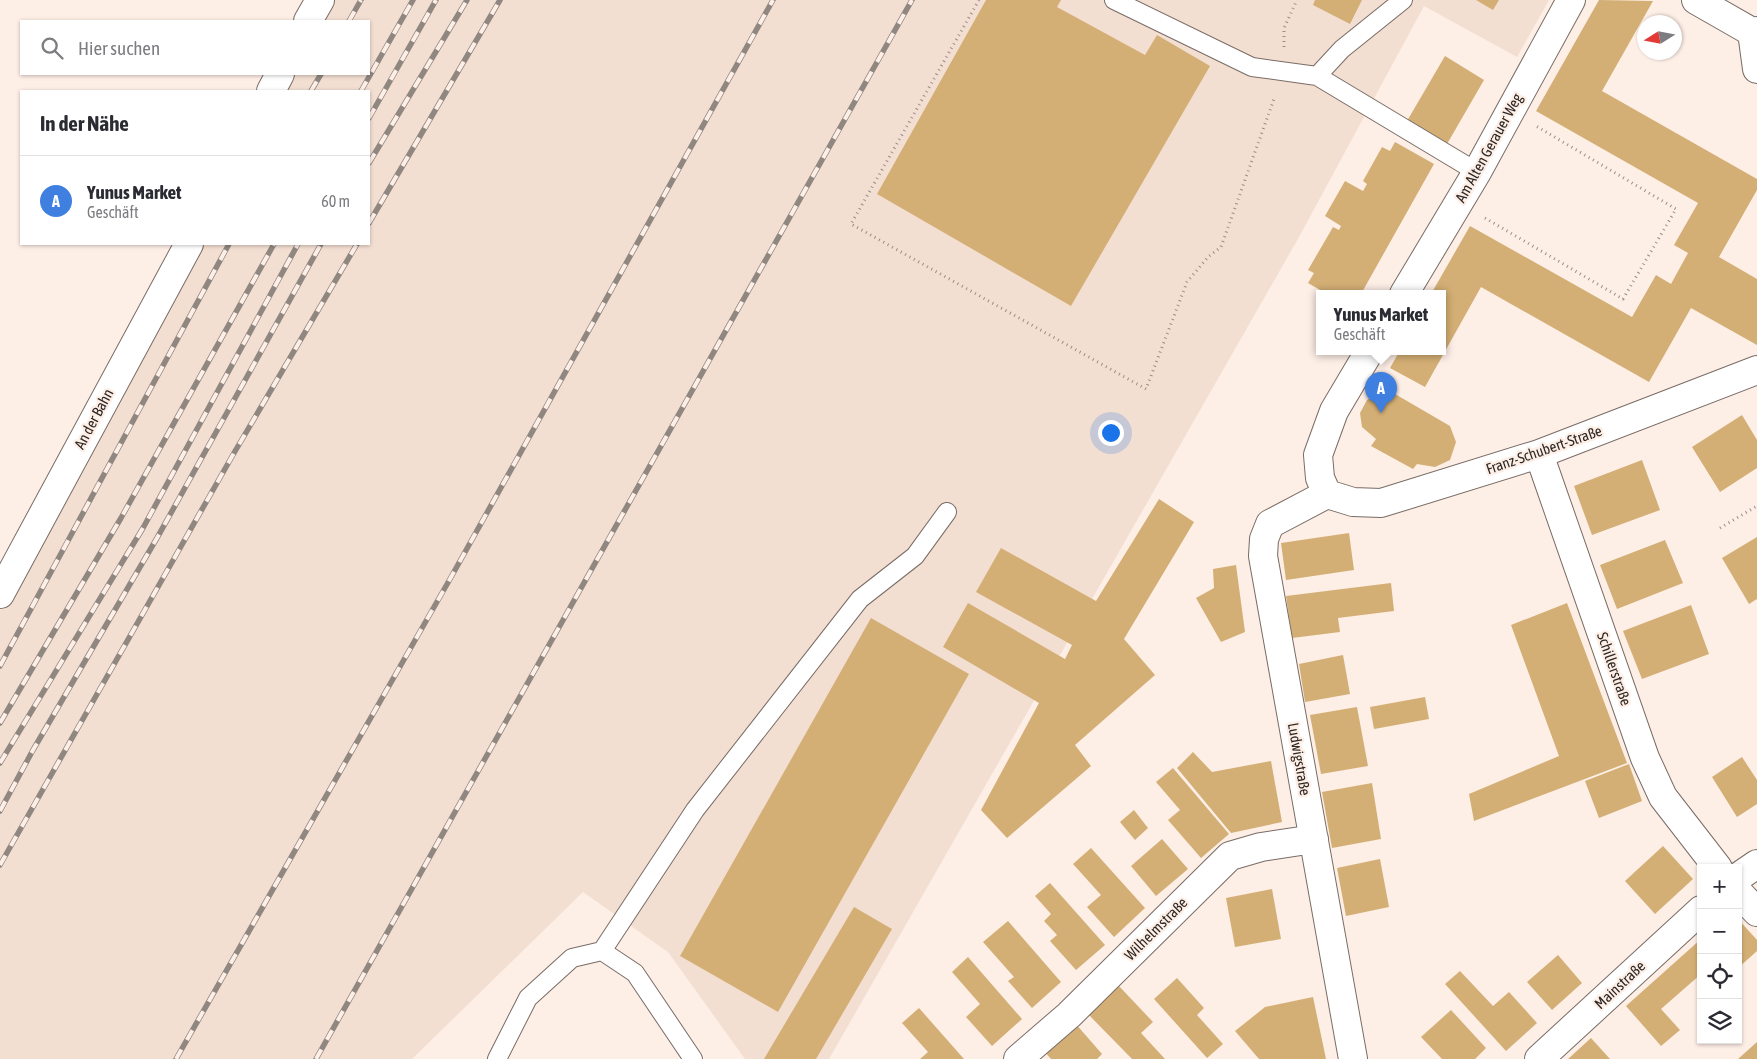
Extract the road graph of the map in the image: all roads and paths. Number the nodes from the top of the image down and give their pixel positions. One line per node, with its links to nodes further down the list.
1 (320, 0): 8 (street)
2 (979, 0): 11 (path)
3 (1114, 0): 11 (lane)
4 (1297, 0): 11 (path)
5 (1403, 0): 13 (lane)
6 (1571, 0): 15 (street, Am Alten Gerauer Weg)
7 (1696, 0): 9 (street)
8 (309, 20)
9 (1754, 32): 10 (street)
10 (1757, 69)
11 (1284, 72): 13 (lane)
12 (279, 75): 14 (street)
13 (1317, 76): 16 (lane)
14 (272, 90)
15 (1511, 110): 16 (street, Am Alten Gerauer Weg); 17 (path)
16 (1477, 172): 17 (street, Am Alten Gerauer Weg)
17 (1459, 202): 19 (street, Am Alten Gerauer Weg)
18 (187, 245): 27 (street, An der Bahn)
19 (1406, 290)
20 (1367, 355): 23 (street)
21 (1757, 370): 22 (street, Franz-Schubert-Straße)
22 (1539, 454): 23 (street, Franz-Schubert-Straße); 29 (street, Schillerstraße)
23 (1327, 494): 28 (street, Ludwigstraße)
24 (1757, 506): 26 (path)
25 (947, 512): 35 (lane)
26 (1720, 528)
27 (0, 594)
28 (1314, 839): 38 (street, Wilhelmstraße); 39 (street, Ludwigstraße)
29 (1715, 864)
30 (1757, 864): 31 (street)
31 (1742, 874)
32 (1742, 896): 33 (street)
33 (1757, 912)
34 (1697, 914): 40 (street, Mainstraße)
35 (602, 951): 36 (lane); 37 (lane)
36 (497, 1059)
37 (693, 1059)
38 (1018, 1059)
39 (1353, 1059)
40 (1539, 1059)

